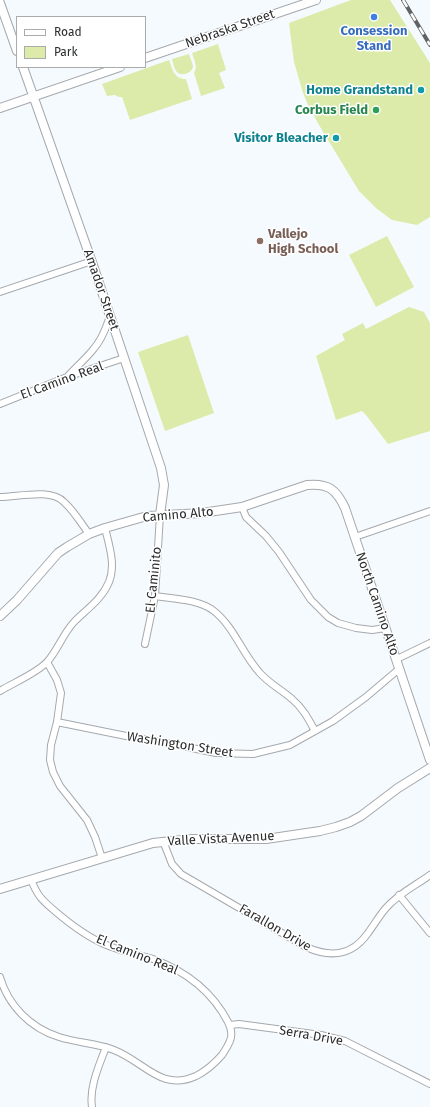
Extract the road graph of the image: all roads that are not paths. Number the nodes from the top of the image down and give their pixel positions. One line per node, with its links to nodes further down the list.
1 (316, 0): 4 (street, Nebraska Street)
2 (0, 2): 3 (street)
3 (16, 48)
4 (146, 58)
5 (23, 68): 7 (street, Amador Street)
6 (117, 68): 7 (street)
7 (33, 97): 8 (street); 9 (street, Amador Street)
8 (0, 108)
9 (92, 261): 10 (street); 11 (street, Amador Street)
10 (0, 292)
11 (110, 316): 12 (street, Amador Street); 13 (street)
12 (124, 358): 13 (street, El Camino Real); 19 (street, Amador Street)
13 (67, 377): 14 (street, El Camino Real)
14 (0, 404)
15 (292, 489): 17 (street, Camino Alto); 22 (street, North Camino Alto)
16 (0, 497): 21 (street)
17 (242, 507): 19 (street, Camino Alto); 25 (street)
18 (430, 511): 22 (street)
19 (160, 515): 20 (street, Camino Alto); 23 (street, El Caminito)
20 (105, 528): 21 (street, Camino Alto); 29 (street)
21 (89, 534): 24 (street, Camino Alto)
22 (355, 537): 25 (street, North Camino Alto)
23 (155, 596): 27 (street, El Caminito); 33 (street)
24 (0, 616)
25 (386, 628): 28 (street, North Camino Alto)
26 (430, 643): 28 (street)
27 (145, 644)
28 (397, 659): 30 (street, North Camino Alto)
29 (47, 662): 31 (street); 32 (street)
30 (399, 670): 33 (street, Washington Street); 34 (street, North Camino Alto)
31 (0, 691)
32 (57, 722): 33 (street, Washington Street); 37 (street)
33 (315, 731)
34 (430, 760)
35 (430, 768): 36 (street, Valle Vista Avenue)
36 (163, 841): 37 (street, Valle Vista Avenue); 41 (street, Farallon Drive)
37 (102, 858): 39 (street, Valle Vista Avenue)
38 (430, 875): 41 (street, Farallon Drive)
39 (31, 879): 40 (street, Valle Vista Avenue); 45 (street, El Camino Real)
40 (0, 888)
41 (399, 895): 42 (street)
42 (430, 933)
43 (0, 977): 44 (street)
44 (2, 991): 46 (street)
45 (230, 1025): 46 (street); 47 (street, Serra Drive)
46 (106, 1047): 48 (street)
47 (430, 1084)
48 (92, 1107)

